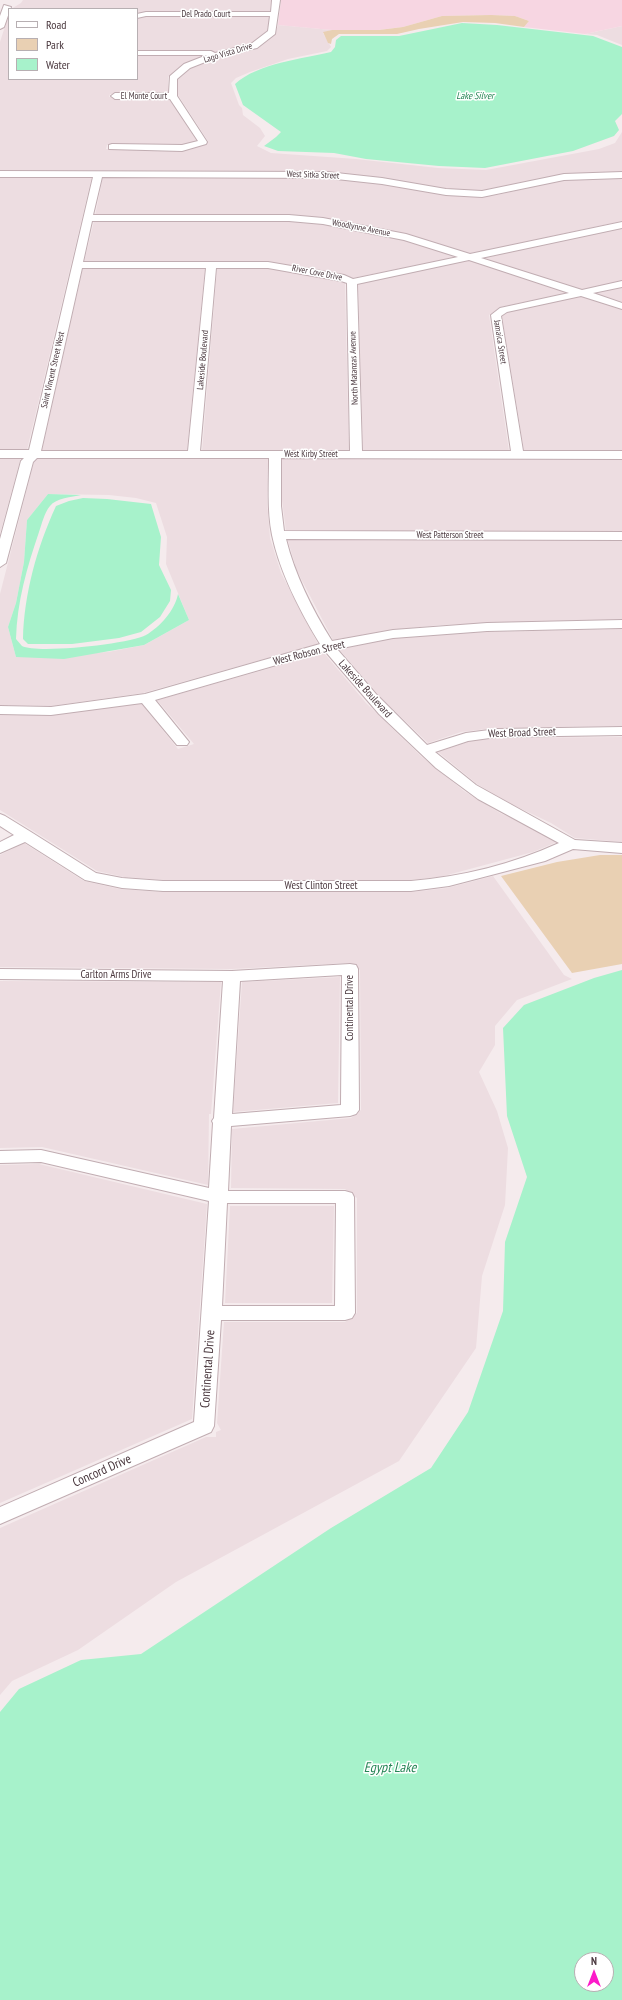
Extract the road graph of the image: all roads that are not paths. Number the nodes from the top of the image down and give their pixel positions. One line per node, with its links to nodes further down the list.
1 (276, 0): 4 (street, Lago Vista Drive)
2 (6, 3): 3 (street); 6 (street)
3 (17, 3)
4 (275, 14): 5 (street, Del Prado Court); 8 (street, Lago Vista Drive)
5 (138, 16)
6 (0, 27)
7 (138, 53): 8 (street)
8 (221, 53): 10 (street, Lago Vista Drive)
9 (115, 96): 10 (street, El Monte Court)
10 (173, 96): 11 (street)
11 (112, 148)
12 (0, 174): 13 (street, West Sitka Street)
13 (98, 174): 14 (street, West Sitka Street); 15 (street, Saint Vincent Street West)
14 (622, 175)
15 (88, 218): 17 (street, Woodlynne Avenue); 18 (street, Saint Vincent Street West)
16 (622, 225): 17 (street, River Cove Drive)
17 (469, 257): 20 (street, River Cove Drive); 22 (street, Woodlynne Avenue)
18 (77, 265): 19 (street, River Cove Drive); 25 (street, Saint Vincent Street West)
19 (211, 265): 20 (street, River Cove Drive); 26 (street, Lakeside Boulevard)
20 (352, 282): 28 (street, North Matanzas Avenue)
21 (622, 284): 22 (street)
22 (580, 293): 23 (street, Woodlynne Avenue); 29 (street, Jamaica Street)
23 (622, 306)
24 (0, 454): 25 (street, West Kirby Street)
25 (34, 454): 26 (street, West Kirby Street); 33 (street, Saint Vincent Street West)
26 (194, 454): 27 (street, West Kirby Street)
27 (275, 454): 28 (street, West Kirby Street); 31 (street, Lakeside Boulevard)
28 (356, 454): 29 (street, West Kirby Street)
29 (517, 454): 30 (street, West Kirby Street)
30 (622, 455)
31 (278, 534): 32 (street, West Patterson Street); 35 (street, Lakeside Boulevard)
32 (622, 536)
33 (0, 563)
34 (622, 624): 35 (street, West Robson Street)
35 (328, 646): 36 (street, West Robson Street); 40 (street, Lakeside Boulevard)
36 (146, 698): 37 (street, West Robson Street); 39 (street)
37 (0, 710)
38 (622, 732): 40 (street, West Broad Street)
39 (182, 742)
40 (425, 750): 43 (street, Lakeside Boulevard)
41 (0, 819): 42 (street)
42 (26, 835): 43 (street, West Clinton Street); 44 (street)
43 (572, 844): 45 (street, West Clinton Street)
44 (0, 848)
45 (622, 848)
46 (0, 974): 47 (street, Carlton Arms Drive)
47 (232, 976): 48 (street, Continental Drive); 48 (street, Continental Drive)
48 (221, 1121): 50 (street, Continental Drive)
49 (0, 1157): 50 (street)
50 (219, 1197): 51 (street, Continental Drive); 51 (street)
51 (213, 1313): 52 (street, Continental Drive)
52 (204, 1426): 53 (street, Concord Drive)
53 (0, 1516)

